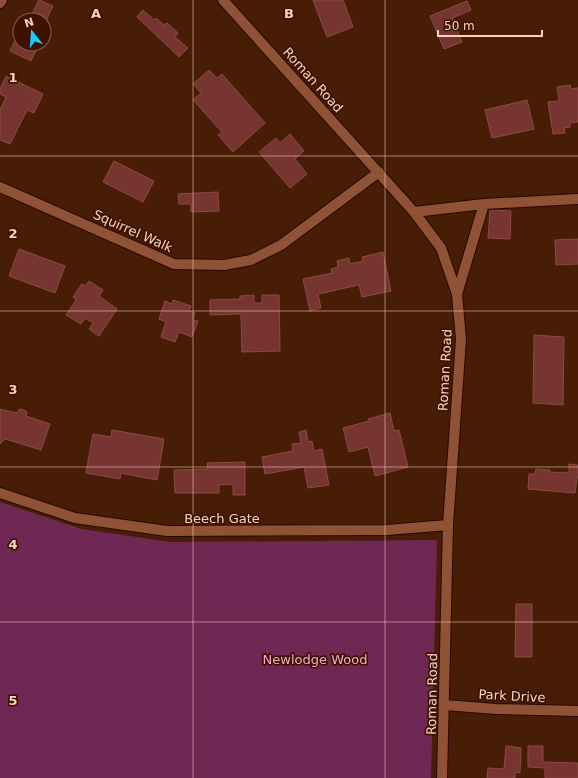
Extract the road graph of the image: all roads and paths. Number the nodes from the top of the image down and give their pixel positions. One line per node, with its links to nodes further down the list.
1 (2, 0): 3 (street)
2 (223, 0): 4 (street, Roman Road)
3 (0, 3)
4 (379, 172): 5 (street, Squirrel Walk); 8 (street, Roman Road)
5 (0, 187)
6 (578, 199): 7 (street)
7 (484, 204): 8 (street); 9 (street)
8 (414, 212): 9 (street, Roman Road)
9 (457, 294): 11 (street, Roman Road)
10 (0, 493): 11 (street, Beech Gate)
11 (448, 525): 12 (street, Roman Road)
12 (445, 705): 13 (street, Park Drive); 14 (street, Roman Road)
13 (578, 711)
14 (442, 778)

